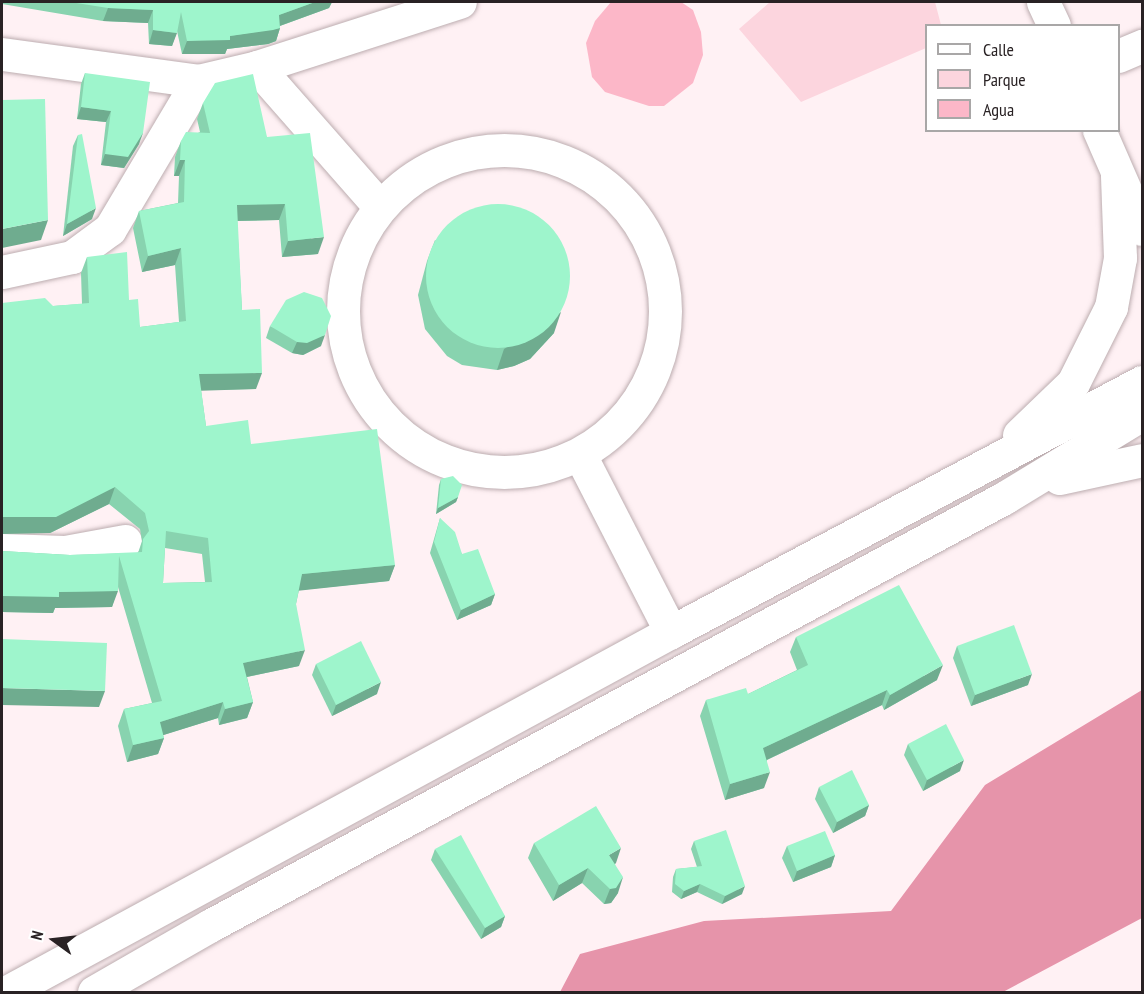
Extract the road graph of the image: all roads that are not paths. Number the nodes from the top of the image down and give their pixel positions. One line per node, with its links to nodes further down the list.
1 (460, 2): 7 (main road)
2 (1043, 2): 3 (main road)
3 (1053, 24)
4 (1143, 46): 6 (main road)
5 (2, 54): 8 (main road)
6 (1120, 56)
7 (257, 67): 8 (main road); 12 (main road)
8 (198, 81): 14 (main road)
9 (1100, 132): 11 (main road)
10 (1112, 132): 11 (main road)
11 (1130, 177): 13 (main road); 19 (main road)
12 (380, 207): 17 (main road); 17 (main road)
13 (1143, 229)
14 (2, 272)
15 (1143, 382): 19 (main road)
16 (1143, 414): 20 (main road)
17 (580, 455): 23 (main road)
18 (1143, 460): 20 (main road)
19 (984, 466): 23 (main road)
20 (1004, 498): 25 (main road)
21 (125, 541): 22 (main road)
22 (2, 550)
23 (671, 632): 24 (main road)
24 (7, 993)
25 (94, 993)

